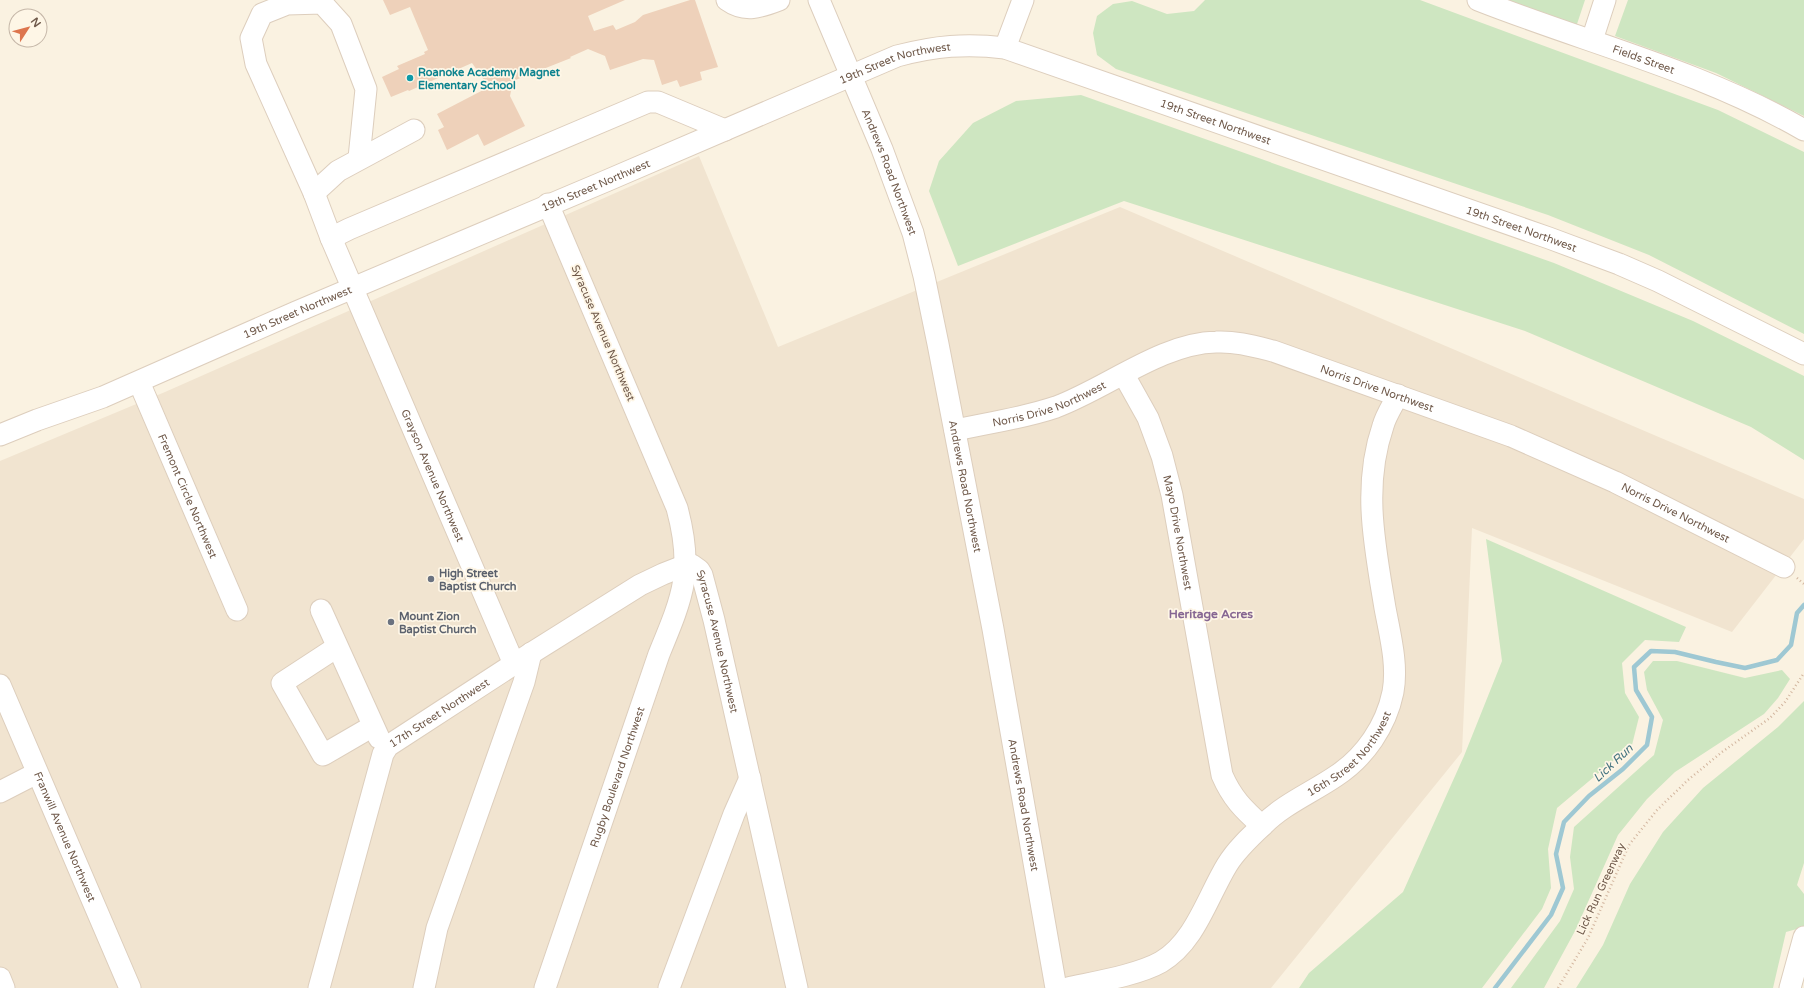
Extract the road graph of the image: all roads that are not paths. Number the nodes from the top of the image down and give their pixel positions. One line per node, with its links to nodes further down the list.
1 (728, 0): 6 (street)
2 (819, 0): 9 (street, Andrews Road Northwest)
3 (1022, 0): 8 (street)
4 (1478, 0): 7 (street, Fields Street)
5 (1605, 0): 7 (street)
6 (770, 2)
7 (1592, 40): 12 (street, Fields Street)
8 (1005, 48): 9 (street, 19th Street Northwest); 18 (street, 19th Street Northwest)
9 (850, 75): 11 (street, 19th Street Northwest); 22 (street, Andrews Road Northwest)
10 (414, 130): 13 (street)
11 (725, 130): 15 (street, 19th Street Northwest); 16 (street)
12 (1804, 130)
13 (359, 158): 14 (street); 14 (street, Grayson Avenue Northwest)
14 (314, 193): 16 (street, Grayson Avenue Northwest)
15 (548, 204): 17 (street, 19th Street Northwest); 24 (street, Syracuse Avenue Northwest)
16 (331, 238): 17 (street, Grayson Avenue Northwest)
17 (354, 288): 20 (street, 19th Street Northwest); 30 (street, Grayson Avenue Northwest)
18 (1804, 354)
19 (1124, 375): 21 (street, Norris Drive Northwest); 22 (street, Norris Drive Northwest); 37 (street, Mayo Drive Northwest)
20 (139, 382): 23 (street, 19th Street Northwest); 26 (street, Fremont Circle Northwest)
21 (1398, 395): 25 (street, Norris Drive Northwest); 37 (street, 16th Street Northwest)
22 (955, 430): 47 (street, Andrews Road Northwest)
23 (0, 435)
24 (686, 565): 29 (street, 17th Street Northwest); 35 (street, Syracuse Avenue Northwest); 44 (street, Rugby Boulevard Northwest)
25 (1784, 568)
26 (237, 610)
27 (321, 610): 28 (street)
28 (337, 647): 32 (street); 32 (street)
29 (531, 653): 30 (street, 17th Street Northwest); 43 (street)
30 (514, 664): 33 (street, 17th Street Northwest)
31 (0, 684): 34 (street, Franwill Avenue Northwest)
32 (373, 726): 33 (street)
33 (385, 751): 42 (street, 17th Street Northwest)
34 (37, 773): 36 (street); 41 (street, Franwill Avenue Northwest)
35 (750, 778): 45 (street); 46 (street, Syracuse Avenue Northwest)
36 (0, 792)
37 (1262, 826): 48 (street, 16th Street Northwest)
38 (1804, 937): 49 (street)
39 (0, 978): 40 (street)
40 (4, 988)
41 (130, 988)
42 (319, 988)
43 (424, 988)
44 (545, 988)
45 (669, 988)
46 (797, 988)
47 (1056, 988)
48 (1068, 988)
49 (1790, 988)

